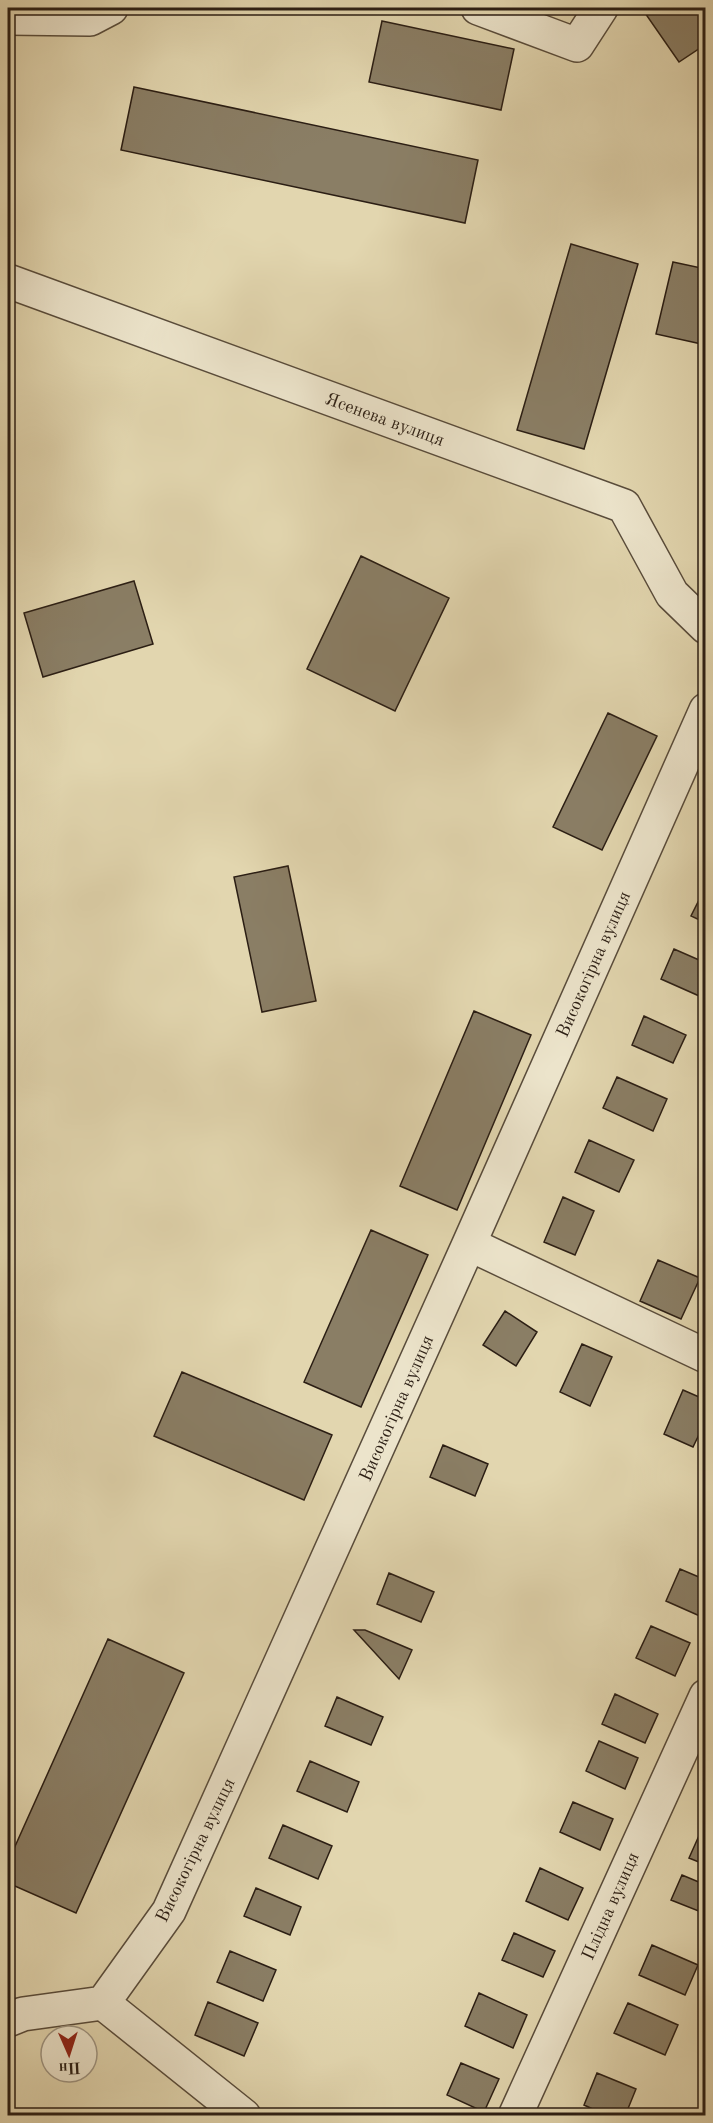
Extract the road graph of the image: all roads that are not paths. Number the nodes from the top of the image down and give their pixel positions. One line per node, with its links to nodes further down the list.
1 (111, 8): 4 (street)
2 (478, 8): 3 (street)
3 (601, 8)
4 (8, 18)
5 (8, 281): 6 (street, Ясенева вулиця)
6 (705, 627)
7 (705, 710): 8 (street, Високогірна вулиця)
8 (469, 1244): 9 (street); 11 (street, Високогірна вулиця)
9 (705, 1356)
10 (705, 1696): 14 (street, Плідна вулиця)
11 (103, 2003): 12 (street); 13 (street)
12 (8, 2020)
13 (244, 2115)
14 (514, 2115)

